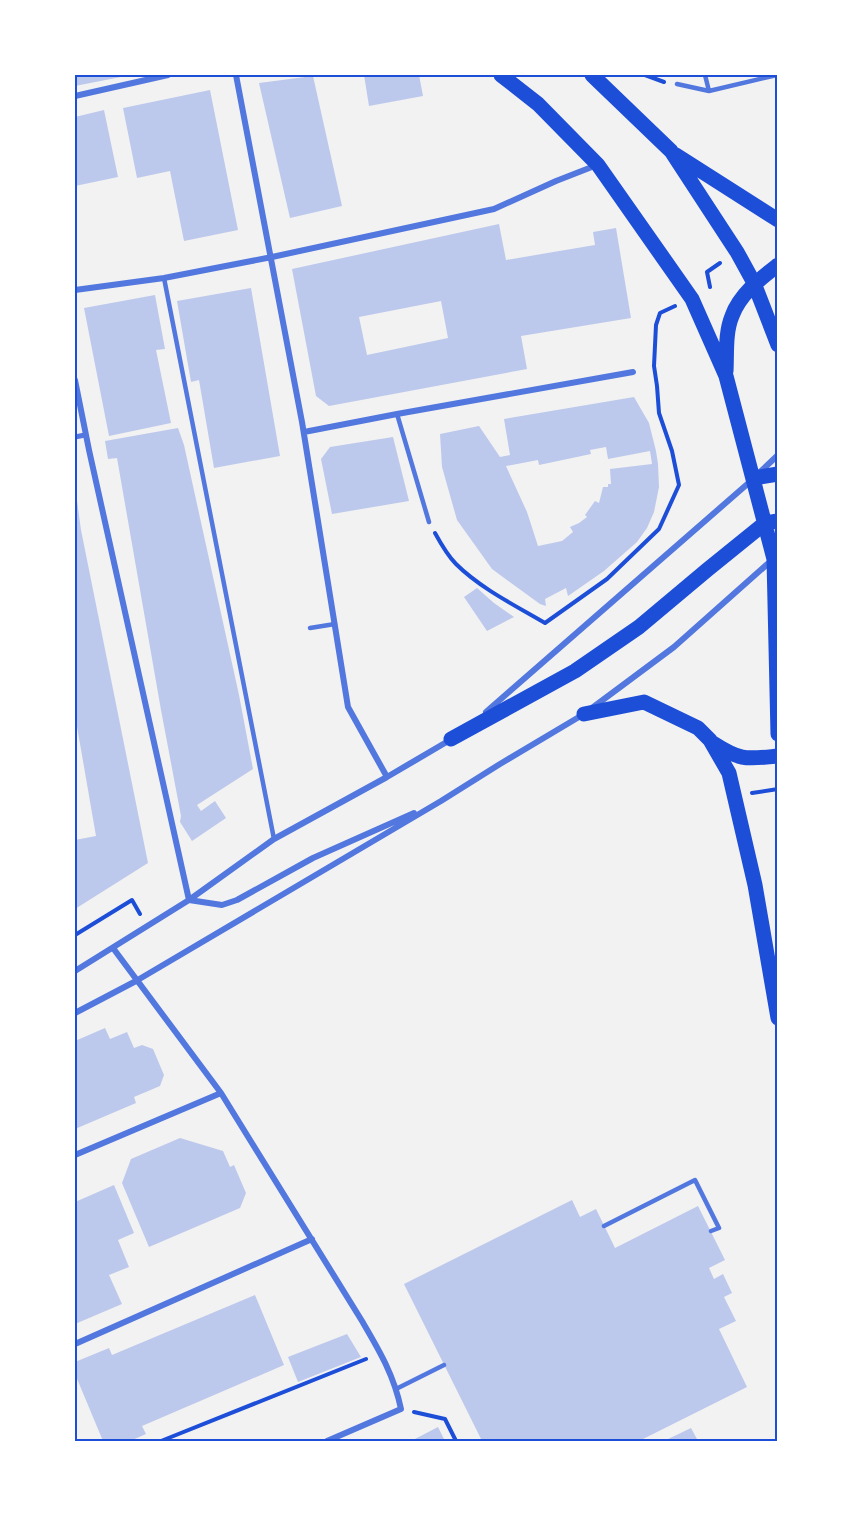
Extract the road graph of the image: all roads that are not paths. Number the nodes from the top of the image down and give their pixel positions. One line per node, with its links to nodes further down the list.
1 (168, 75): 9 (street)
2 (236, 75): 13 (street)
3 (501, 75): 11 (main road)
4 (592, 75): 10 (main road)
5 (705, 75): 8 (lane)
6 (777, 75): 8 (lane)
7 (677, 84): 8 (lane)
8 (709, 90)
9 (75, 96)
10 (670, 151): 12 (main road); 16 (main road)
11 (598, 165): 13 (street); 20 (main road)
12 (778, 220)
13 (272, 257): 15 (street); 23 (street)
14 (778, 265): 16 (main road)
15 (164, 278): 17 (street); 41 (lane)
16 (754, 283): 18 (main road); 20 (main road)
17 (75, 290)
18 (778, 345)
19 (633, 372): 22 (street)
20 (726, 376): 28 (main road)
21 (75, 380): 24 (street)
22 (397, 414): 23 (street); 29 (lane)
23 (304, 432): 32 (street)
24 (85, 435): 25 (street); 42 (street)
25 (75, 437)
26 (778, 455): 28 (street)
27 (778, 474): 28 (main road)
28 (754, 478): 30 (main road); 36 (street)
29 (429, 522)
30 (772, 522): 31 (main road); 36 (main road)
31 (776, 557): 34 (street); 35 (main road)
32 (335, 624): 33 (lane); 39 (street)
33 (310, 627)
34 (585, 714): 37 (main road); 40 (street)
35 (778, 734)
36 (451, 739): 39 (street)
37 (710, 740): 38 (main road); 47 (main road)
38 (778, 756)
39 (387, 777): 41 (street)
40 (441, 801): 42 (street); 45 (street)
41 (274, 838): 42 (street)
42 (189, 900): 43 (street)
43 (113, 948): 44 (street); 45 (street)
44 (75, 971)
45 (136, 981): 46 (street); 48 (street)
46 (75, 1012)
47 (778, 1018)
48 (221, 1093): 49 (street); 52 (street)
49 (75, 1155)
50 (604, 1226): 51 (lane)
51 (711, 1232)
52 (312, 1239): 53 (street); 55 (street)
53 (75, 1344)
54 (444, 1365): 55 (lane)
55 (396, 1389): 56 (street)
56 (327, 1441)

